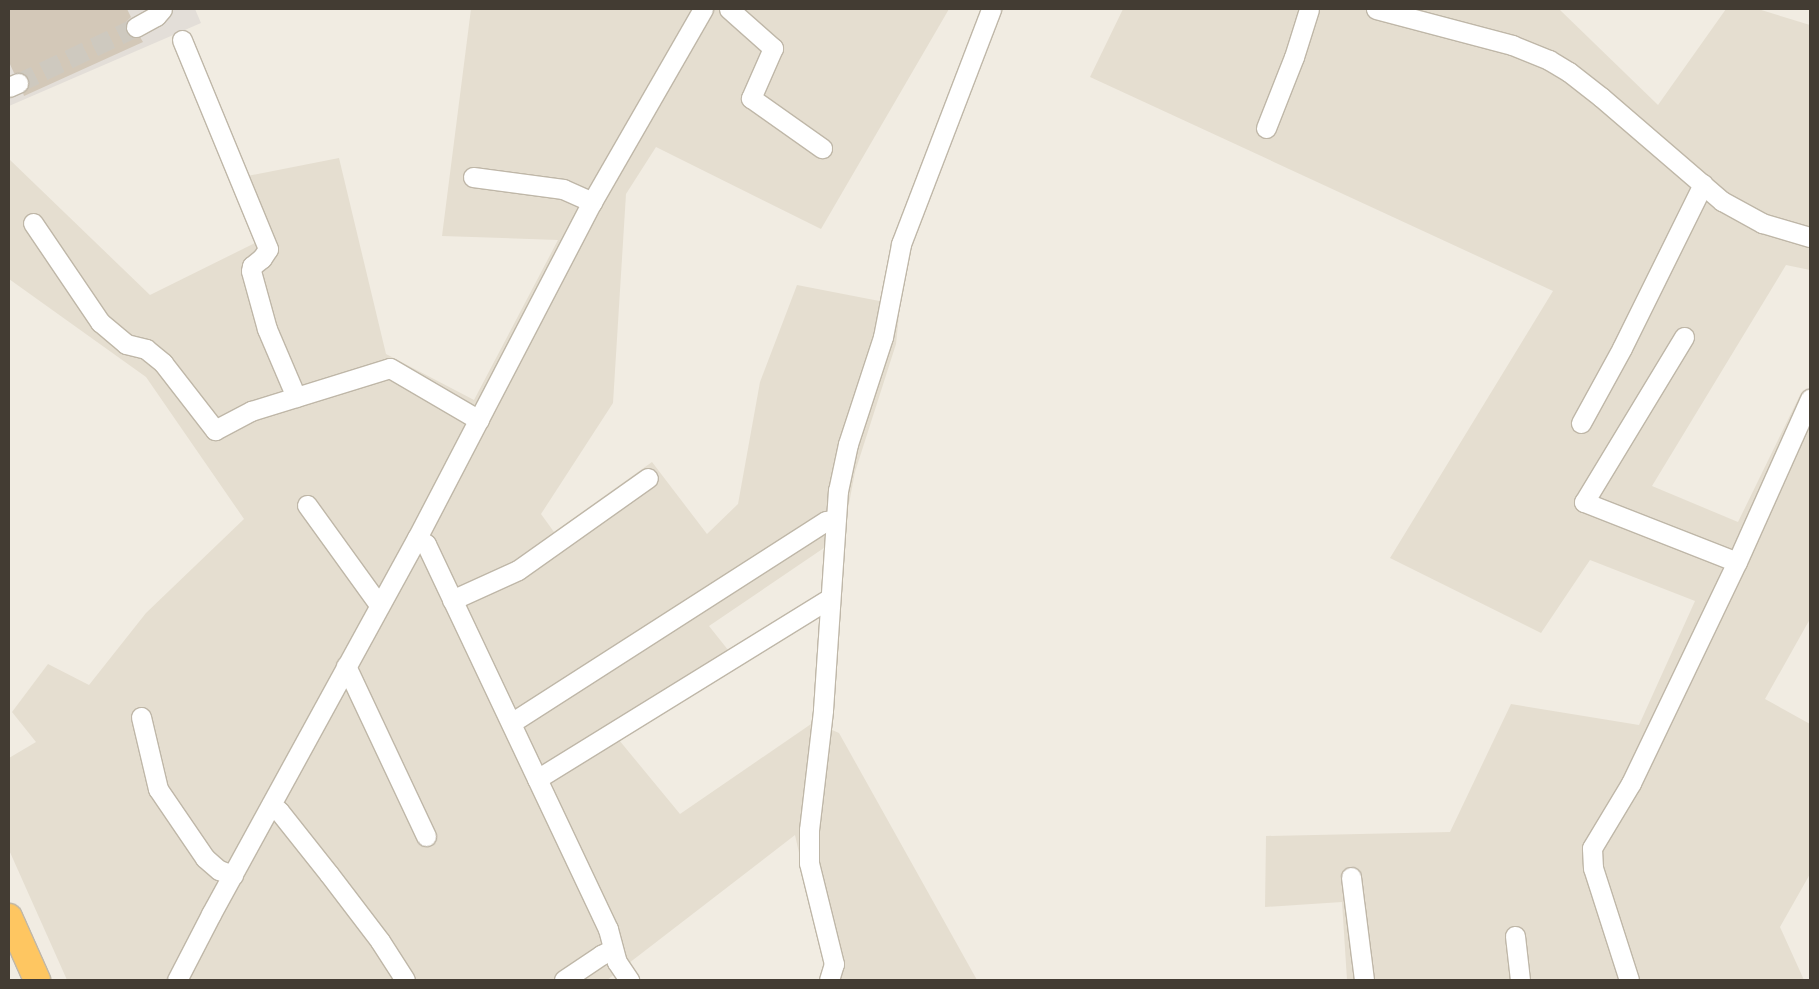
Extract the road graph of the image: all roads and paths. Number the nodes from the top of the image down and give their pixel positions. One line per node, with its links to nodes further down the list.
1 (162, 9): 8 (street)
2 (703, 9): 14 (street)
3 (729, 9): 11 (street)
4 (991, 9): 24 (street)
5 (1308, 9): 10 (street)
6 (1376, 9): 7 (street)
7 (1427, 15): 13 (street)
8 (136, 27)
9 (182, 40): 18 (street)
10 (1266, 128)
11 (822, 148)
12 (473, 177): 14 (street)
13 (1703, 184): 16 (street); 21 (street)
14 (592, 202): 20 (street)
15 (33, 223): 18 (street)
16 (1810, 236)
17 (1684, 337): 26 (street)
18 (296, 397): 20 (street)
19 (1810, 399): 26 (street)
20 (479, 420): 25 (street)
21 (1581, 423)
22 (648, 478): 28 (street)
23 (307, 505): 29 (street)
24 (836, 519): 27 (street); 32 (street)
25 (417, 538): 28 (street); 29 (street)
26 (1737, 562): 49 (street)
27 (830, 598): 33 (street); 46 (street)
28 (452, 600): 32 (street)
29 (379, 605): 30 (street)
30 (346, 666): 34 (street); 35 (street)
31 (141, 717): 36 (street)
32 (511, 723): 33 (street)
33 (537, 779): 40 (street)
34 (271, 805): 36 (street); 43 (street)
35 (426, 836)
36 (232, 875): 42 (street)
37 (1351, 877): 47 (street)
38 (9, 917): 41 (highway)
39 (1515, 936): 48 (street)
40 (613, 949): 44 (street); 45 (street)
41 (36, 980)
42 (177, 980)
43 (405, 980)
44 (564, 980)
45 (629, 980)
46 (829, 980)
47 (1364, 980)
48 (1520, 980)
49 (1629, 980)

